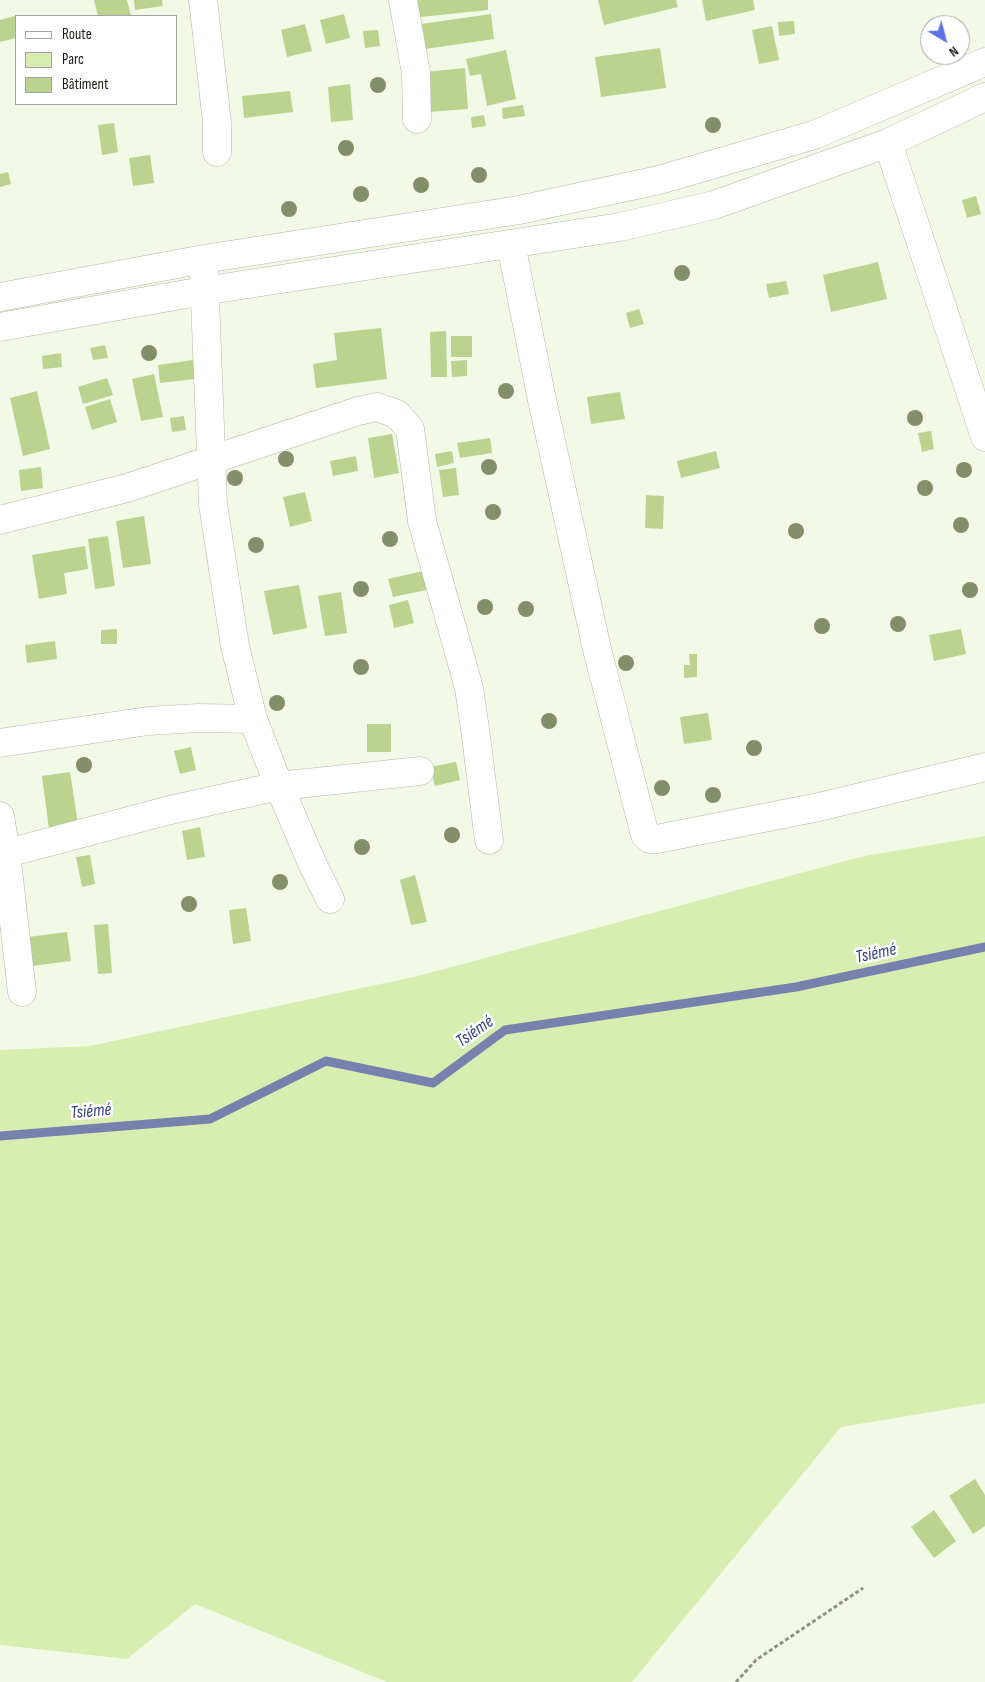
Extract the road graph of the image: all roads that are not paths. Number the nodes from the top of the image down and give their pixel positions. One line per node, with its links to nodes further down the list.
1 (203, 0): 7 (street)
2 (404, 0): 5 (street)
3 (985, 62): 9 (street)
4 (985, 97): 6 (street)
5 (417, 119)
6 (888, 142): 8 (street); 13 (street)
7 (217, 152)
8 (511, 244): 10 (street); 18 (street)
9 (204, 259): 10 (street); 11 (street)
10 (204, 291): 12 (street); 14 (street)
11 (0, 297)
12 (0, 327)
13 (985, 437)
14 (211, 460): 15 (street); 16 (street); 22 (street)
15 (0, 520)
16 (253, 719): 17 (street); 20 (street)
17 (0, 743)
18 (985, 767)
19 (420, 771): 20 (street)
20 (278, 786): 23 (street); 24 (street)
21 (0, 816): 23 (street)
22 (489, 840)
23 (3, 854): 25 (street)
24 (330, 899)
25 (22, 992)

